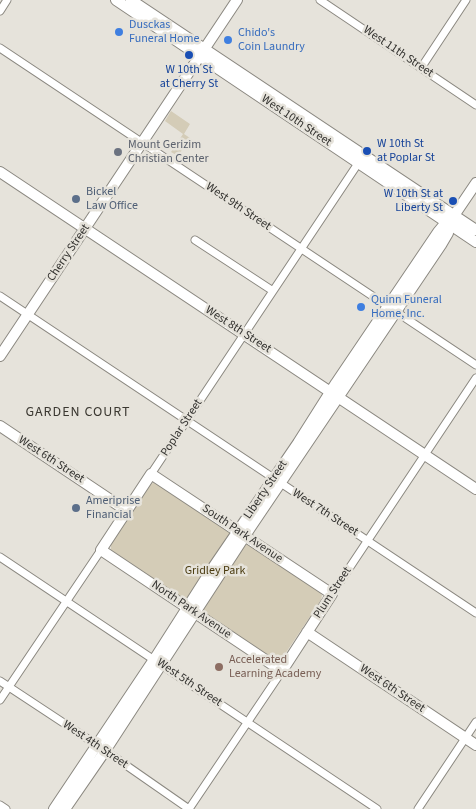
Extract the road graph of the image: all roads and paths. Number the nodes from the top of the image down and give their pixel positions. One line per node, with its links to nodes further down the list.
1 (7, 0): 7 (street)
2 (132, 0): 9 (street, West 10th Street)
3 (237, 0): 9 (street, Cherry Street)
4 (320, 0): 10 (street, West 11th Street)
5 (466, 0): 10 (street)
6 (120, 1): 9 (street, West 10th Street)
7 (0, 11)
8 (0, 48): 12 (street, West 9th Street)
9 (202, 53): 12 (street, Cherry Street); 13 (street, West 10th Street)
10 (421, 68): 11 (street, West 11th Street)
11 (476, 105)
12 (142, 143): 17 (street, Cherry Street); 21 (street, West 9th Street)
13 (361, 158): 16 (street, West 10th Street); 21 (street, Poplar Street)
14 (0, 172): 17 (street, West 8th Street)
15 (476, 183): 16 (street, Liberty Street)
16 (451, 219): 18 (street, West 10th Street); 20 (street, West 10th Street); 24 (street, Liberty Street)
17 (84, 229): 25 (street, Cherry Street); 26 (street, West 8th Street)
18 (476, 230)
19 (195, 240): 22 (street)
20 (476, 242)
21 (300, 248): 22 (street, Poplar Street); 24 (street, West 9th Street)
22 (273, 291): 26 (street, Poplar Street)
23 (0, 296): 25 (street, West 7th Street)
24 (393, 308): 28 (street, West 9th Street); 30 (street, Liberty Street)
25 (27, 315): 27 (street, Cherry Street); 31 (street, West 7th Street)
26 (244, 334): 30 (street, West 8th Street); 31 (street, Poplar Street)
27 (0, 356)
28 (476, 365)
29 (476, 378): 33 (street, Plum Street)
30 (334, 394): 33 (street, West 8th Street); 35 (street, Liberty Street)
31 (186, 421): 34 (street, Poplar Street); 35 (street, West 7th Street)
32 (0, 426): 37 (street, West 6th Street)
33 (425, 455): 36 (street, West 8th Street); 39 (street, Plum Street)
34 (151, 474): 37 (street, Poplar Street); 38 (street, South Park Avenue)
35 (276, 481): 38 (street, Liberty Street); 39 (street, West 7th Street)
36 (476, 489)
37 (127, 511): 40 (street, Poplar Street)
38 (242, 533): 42 (street, South Park Avenue); 44 (street, Liberty Street)
39 (367, 541): 42 (street, Plum Street); 45 (street, West 7th Street)
40 (101, 550): 43 (street, Poplar Street); 44 (street, North Park Avenue)
41 (0, 558): 43 (street, West 5th Street)
42 (332, 594): 46 (street, Plum Street)
43 (66, 602): 47 (street, West 5th Street); 50 (street, Poplar Street)
44 (191, 610): 47 (street, Liberty Street); 48 (street, North Park Avenue)
45 (476, 613)
46 (307, 632): 48 (street, Plum Street); 54 (street, West 6th Street)
47 (158, 662): 53 (street, West 5th Street); 56 (street, Liberty Street)
48 (282, 671): 53 (street, Plum Street)
49 (0, 682): 50 (street, West 4th Street)
50 (8, 688): 51 (street, Poplar Street); 56 (street, West 4th Street)
51 (0, 700)
52 (476, 722): 54 (street)
53 (246, 723): 61 (street, Plum Street); 62 (street, West 5th Street)
54 (465, 738): 55 (street, West 6th Street); 63 (street)
55 (476, 745)
56 (101, 748): 59 (street, Liberty Street); 60 (street, Liberty Street); 61 (street, West 4th Street)
57 (0, 805): 58 (street)
58 (6, 809)
59 (54, 809)
60 (65, 809)
61 (189, 809)
62 (378, 809)
63 (418, 809)

